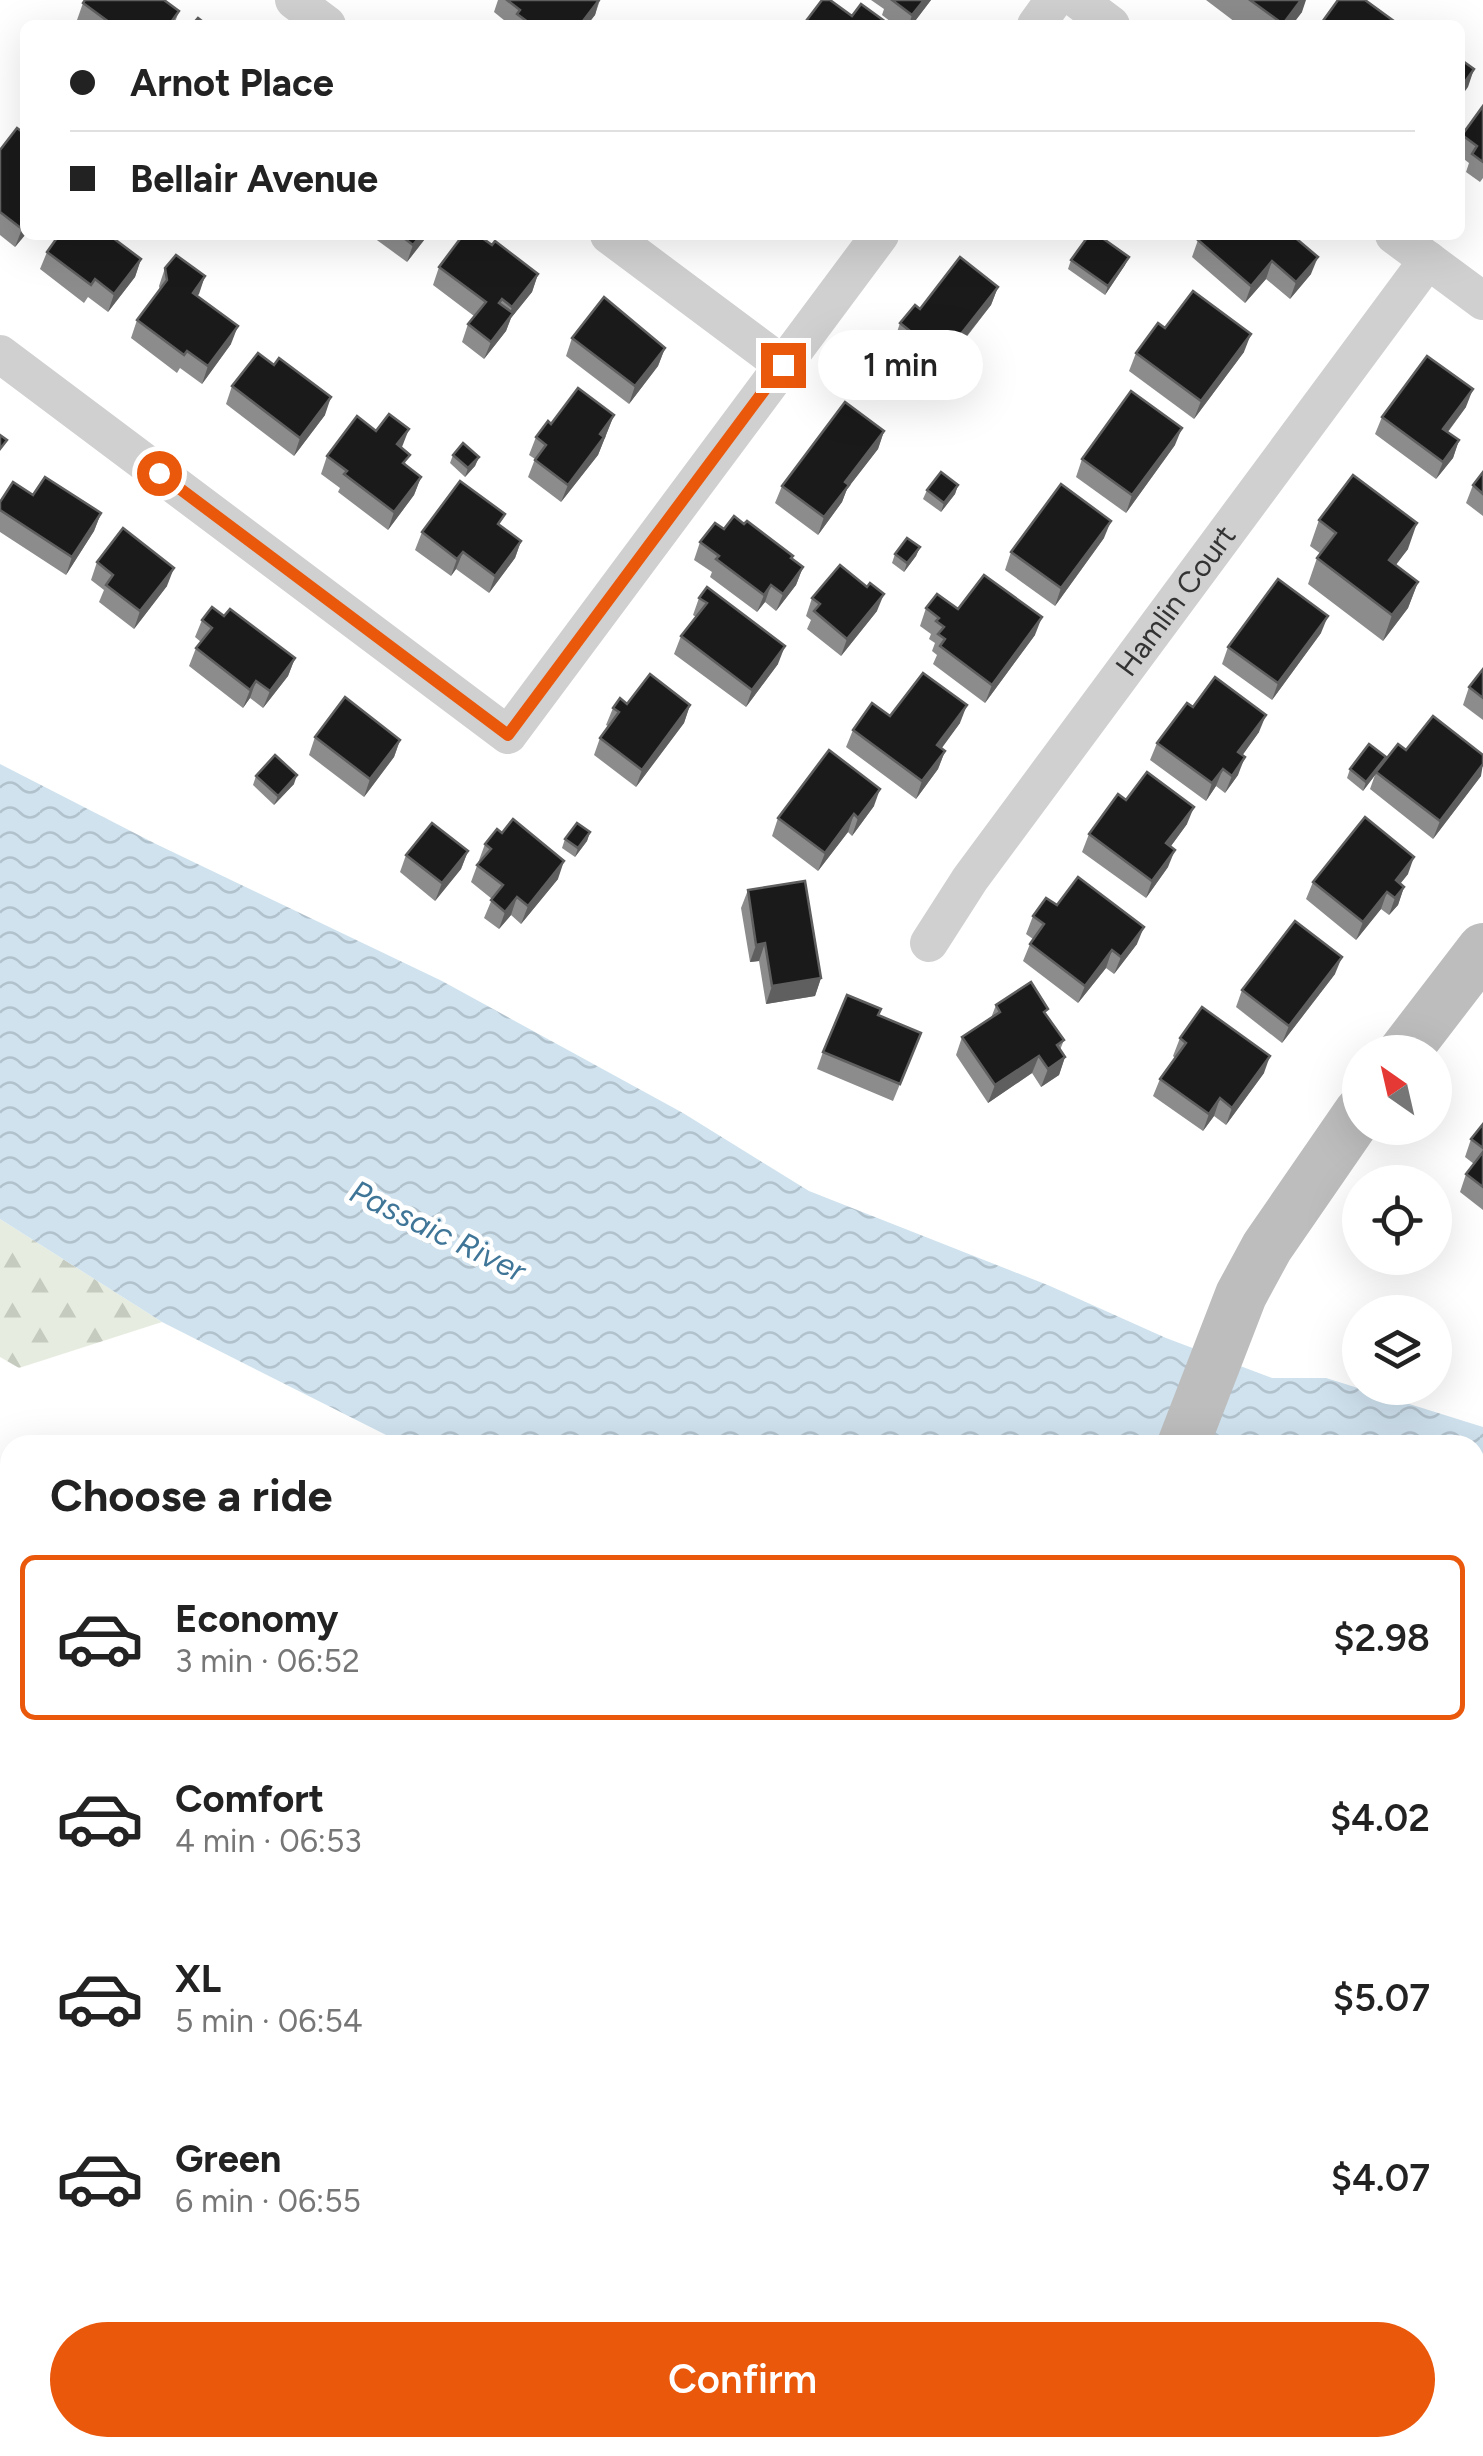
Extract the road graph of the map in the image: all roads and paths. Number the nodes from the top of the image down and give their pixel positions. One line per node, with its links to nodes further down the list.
1 (294, 0): 3 (street)
2 (1078, 0): 4 (street)
3 (320, 20)
4 (1105, 20)
5 (616, 240): 11 (street)
6 (876, 240): 11 (street)
7 (1401, 240): 8 (street)
8 (1428, 260): 9 (street); 12 (street, Hamlin Court)
9 (1483, 301)
10 (0, 354): 11 (street)
11 (783, 365)
12 (930, 943)
13 (1483, 949): 14 (main road)
14 (1417, 1035)
15 (1342, 1138): 16 (main road)
16 (1187, 1435)

